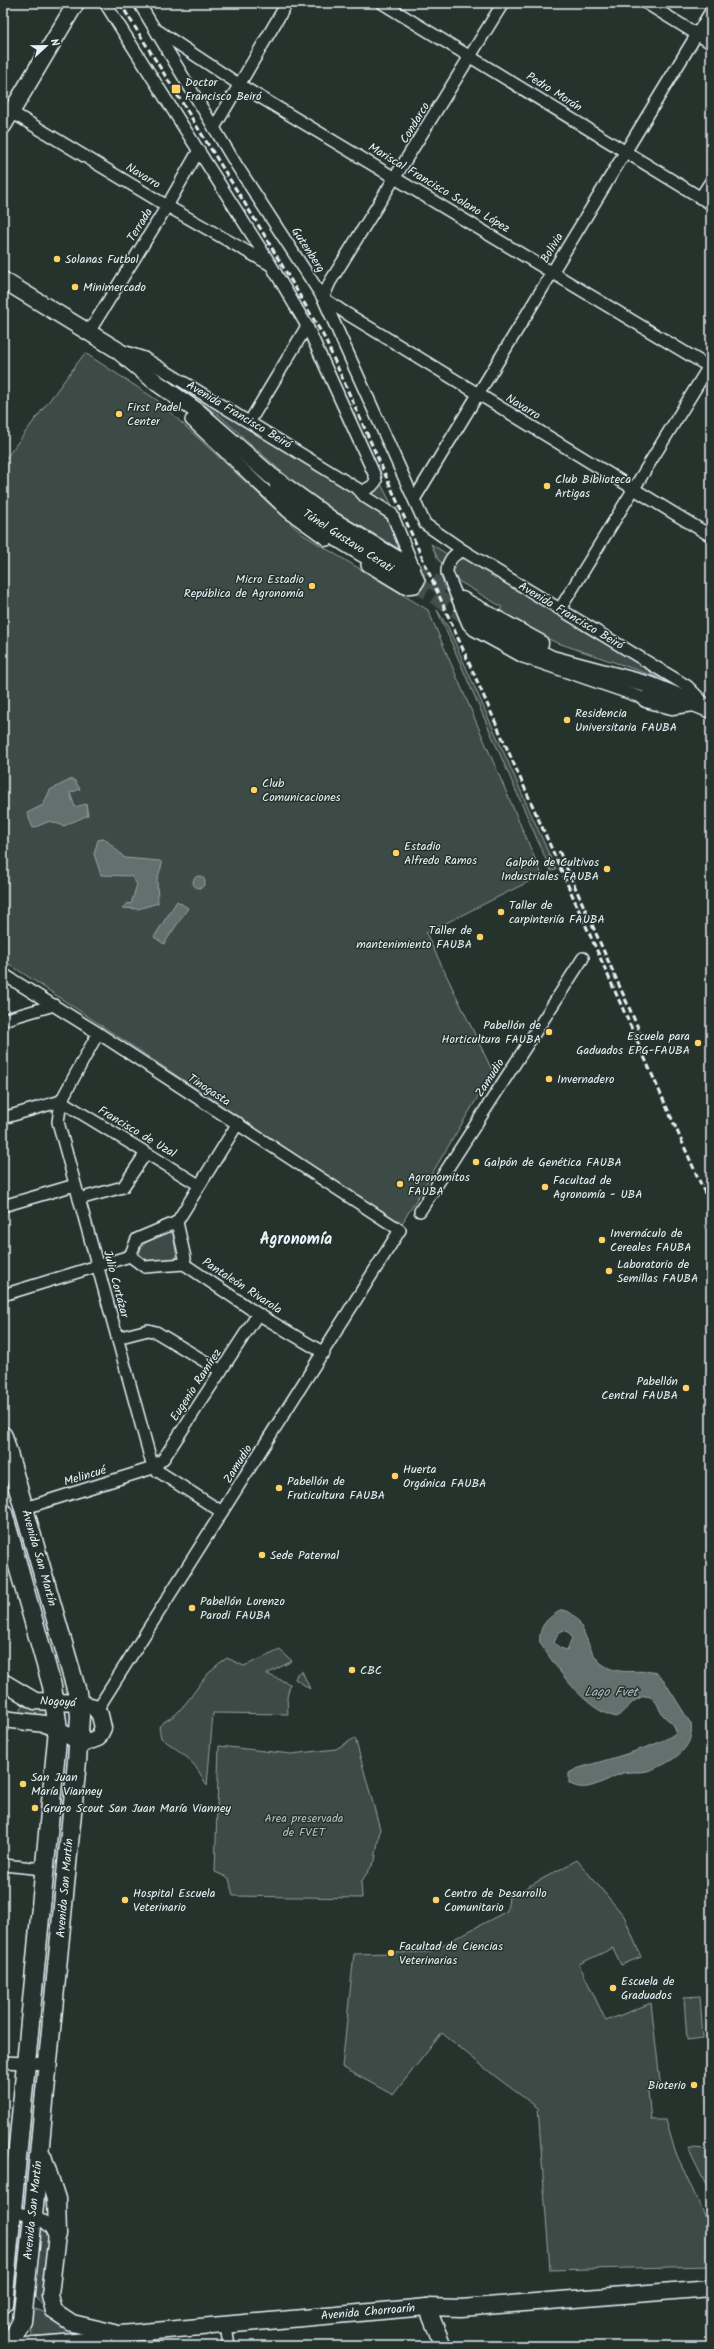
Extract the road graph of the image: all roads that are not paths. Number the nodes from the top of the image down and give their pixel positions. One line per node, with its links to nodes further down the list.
1 (76, 3): 14 (main road)
2 (105, 3): 17 (street)
3 (138, 3): 9 (street, Gutenberg)
4 (288, 3): 13 (street)
5 (382, 3): 12 (street, Pedro Morán)
6 (503, 3): 12 (street, Condarco)
7 (646, 3): 10 (street)
8 (711, 11): 10 (street, Bolivia)
9 (154, 29): 13 (street, Mariscal Francisco Solano López); 16 (street, Gutenberg)
10 (697, 34): 11 (street); 18 (street, Bolivia)
11 (711, 43)
12 (471, 56): 18 (street, Pedro Morán); 19 (street, Condarco)
13 (240, 85): 16 (street); 19 (street, Mariscal Francisco Solano López)
14 (7, 109): 15 (main road); 23 (street, Navarro)
15 (3, 126)
16 (214, 128): 27 (street, Gutenberg)
17 (199, 150): 23 (street, Terrada); 24 (street)
18 (626, 151): 21 (street, Pedro Morán); 25 (street, Bolivia)
19 (396, 178): 25 (street, Mariscal Francisco Solano López); 27 (street, Condarco)
20 (711, 181): 21 (street)
21 (700, 198): 22 (street, Pedro Morán)
22 (711, 204)
23 (167, 206): 24 (street, Navarro); 29 (street, Terrada)
24 (271, 265): 28 (street)
25 (553, 273): 31 (street, Mariscal Francisco Solano López); 33 (street, Bolivia)
26 (3, 280): 29 (main road, Avenida Francisco Beiró)
27 (323, 298): 33 (street, Navarro); 38 (street, Gutenberg)
28 (307, 326): 35 (street); 36 (street)
29 (89, 332): 30 (main road, Avenida Francisco Beiró)
30 (116, 349): 32 (main road, Avenida Francisco Beiró); 35 (street, Avenida Francisco Beiró)
31 (710, 366): 37 (street)
32 (158, 383): 34 (main road); 42 (main road, Túnel Gustavo Cerati)
33 (477, 394): 37 (street, Navarro); 38 (street, Bolivia)
34 (191, 420): 36 (street, Avenida Francisco Beiró)
35 (250, 421): 36 (street, Avenida Francisco Beiró)
36 (358, 489)
37 (633, 489): 40 (street, Navarro); 44 (street)
38 (415, 498): 39 (street, Gutenberg)
39 (428, 526): 41 (street, Avenida Francisco Beiró)
40 (711, 536)
41 (464, 551): 44 (street, Avenida Francisco Beiró); 47 (street)
42 (413, 576)
43 (462, 600): 46 (main road)
44 (560, 609): 48 (street, Avenida Francisco Beiró)
45 (470, 619): 46 (main road)
46 (596, 672): 48 (main road)
47 (646, 699): 48 (main road)
48 (707, 708)
49 (583, 958): 62 (street, Zamudio)
50 (3, 974): 51 (street, Tinogasta)
51 (54, 1006): 52 (street); 53 (street, Tinogasta)
52 (3, 1020)
53 (98, 1033): 54 (street, Julio Cortázar); 56 (street, Tinogasta)
54 (61, 1101): 55 (street); 57 (street, Francisco de Uzal); 58 (street, Julio Cortázar)
55 (3, 1118)
56 (238, 1123): 59 (street); 64 (street, Tinogasta)
57 (146, 1153): 59 (street, Francisco de Uzal); 60 (street)
58 (75, 1184): 60 (street, Julio Cortázar); 61 (street)
59 (199, 1185): 63 (street)
60 (79, 1199): 67 (street, Julio Cortázar)
61 (3, 1206)
62 (420, 1211)
63 (177, 1222): 65 (street); 66 (street, Pantaleón Rivarola)
64 (400, 1230): 71 (street, Zamudio)
65 (130, 1256): 66 (street); 67 (street)
66 (184, 1264): 69 (street, Pantaleón Rivarola)
67 (97, 1266): 68 (street); 70 (street, Julio Cortázar)
68 (3, 1295)
69 (258, 1314): 71 (street, Pantaleón Rivarola); 72 (street, Eugenio Ramírez)
70 (117, 1338): 72 (street); 74 (street, Julio Cortázar)
71 (324, 1352): 76 (street, Zamudio)
72 (221, 1371): 74 (street, Eugenio Ramírez)
73 (4, 1440): 75 (main road, Avenida San Martín)
74 (153, 1468): 75 (street, Melincué); 76 (street)
75 (25, 1508): 81 (main road, Avenida San Martín)
76 (222, 1512): 82 (street, Zamudio)
77 (3, 1513): 80 (main road, Avenida San Martín)
78 (3, 1682): 79 (main road, Nogoyá)
79 (27, 1697): 80 (main road, Nogoyá); 84 (main road)
80 (55, 1702): 81 (main road, Nogoyá); 85 (main road, Avenida San Martín)
81 (79, 1703): 82 (main road, Nogoyá); 86 (main road, Avenida San Martín)
82 (97, 1710): 86 (main road)
83 (3, 1719): 84 (main road)
84 (21, 1721): 85 (main road)
85 (58, 1729): 86 (main road); 88 (main road, Avenida San Martín)
86 (78, 1742): 91 (main road, Avenida San Martín)
87 (3, 1866): 88 (street)
88 (44, 1869): 90 (main road, Avenida San Martín)
89 (3, 2062): 90 (street)
90 (26, 2063): 91 (street); 93 (main road, Avenida San Martín)
91 (48, 2064): 92 (main road, Avenida San Martín)
92 (40, 2150): 94 (main road, Avenida San Martín); 95 (main road)
93 (7, 2211): 94 (street); 97 (main road, Avenida San Martín)
94 (33, 2216): 95 (street); 102 (main road, Avenida San Martín)
95 (57, 2236): 101 (main road)
96 (711, 2288): 98 (main road, Avenida Chorroarín)
97 (3, 2304)
98 (426, 2307): 99 (main road, Avenida Chorroarín); 106 (main road)
99 (226, 2325): 101 (main road, Avenida Chorroarín); 105 (street)
100 (3, 2334): 102 (main road, Avenida San Martín)
101 (121, 2334): 104 (main road, Avenida Chorroarín)
102 (8, 2346)
103 (26, 2346): 104 (main road, Avenida Chorroarín)
104 (32, 2346)
105 (229, 2346)
106 (443, 2346)

